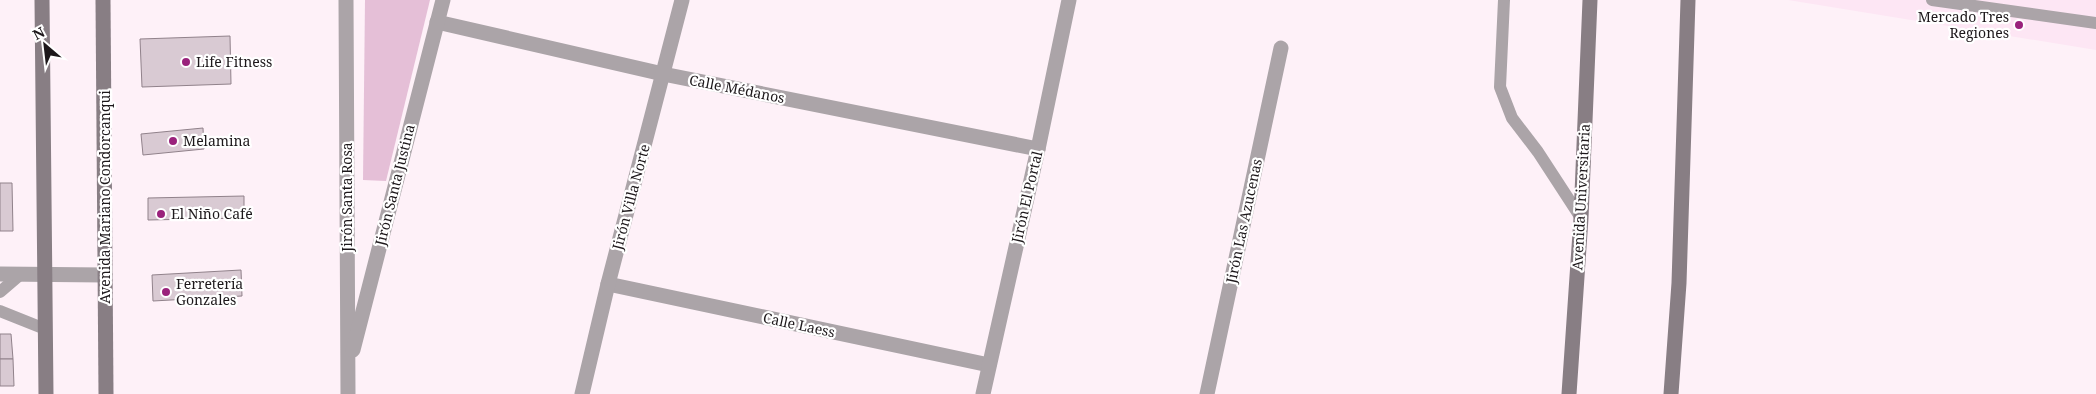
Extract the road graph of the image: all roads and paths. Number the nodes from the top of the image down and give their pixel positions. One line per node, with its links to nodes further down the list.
1 (42, 0): 19 (main road)
2 (103, 0): 20 (main road, Avenida Mariano Condorcanqui)
3 (346, 0): 26 (street, Jirón Santa Rosa)
4 (443, 0): 11 (street, Jirón Santa Justina)
5 (682, 0): 14 (street, Jirón Villa Norte)
6 (1069, 0): 15 (street, Jirón El Portal)
7 (1504, 0): 16 (lane)
8 (1590, 0): 16 (main road, Avenida Universitaria)
9 (1688, 0): 34 (main road)
10 (1932, 0): 12 (lane)
11 (437, 22): 14 (street, Calle Médanos); 26 (street, Jirón Santa Justina)
12 (2096, 23)
13 (1281, 48): 32 (street, Jirón Las Azucenas)
14 (663, 74): 15 (street, Calle Médanos); 21 (street, Jirón Villa Norte)
15 (1038, 149): 25 (street, Jirón El Portal)
16 (1581, 218): 33 (main road, Avenida Universitaria)
17 (0, 274): 18 (street)
18 (21, 274): 19 (street); 22 (lane)
19 (44, 275): 20 (street); 24 (main road)
20 (105, 275): 28 (main road, Avenida Mariano Condorcanqui)
21 (608, 284): 25 (street, Calle Laess); 30 (street, Jirón Villa Norte)
22 (0, 292)
23 (0, 310): 24 (lane)
24 (45, 329): 27 (main road)
25 (989, 365): 31 (street, Jirón El Portal)
26 (348, 371): 29 (street, Jirón Santa Rosa)
27 (46, 394)
28 (106, 394)
29 (348, 394)
30 (582, 394)
31 (983, 394)
32 (1207, 394)
33 (1569, 394)
34 (1671, 394)

